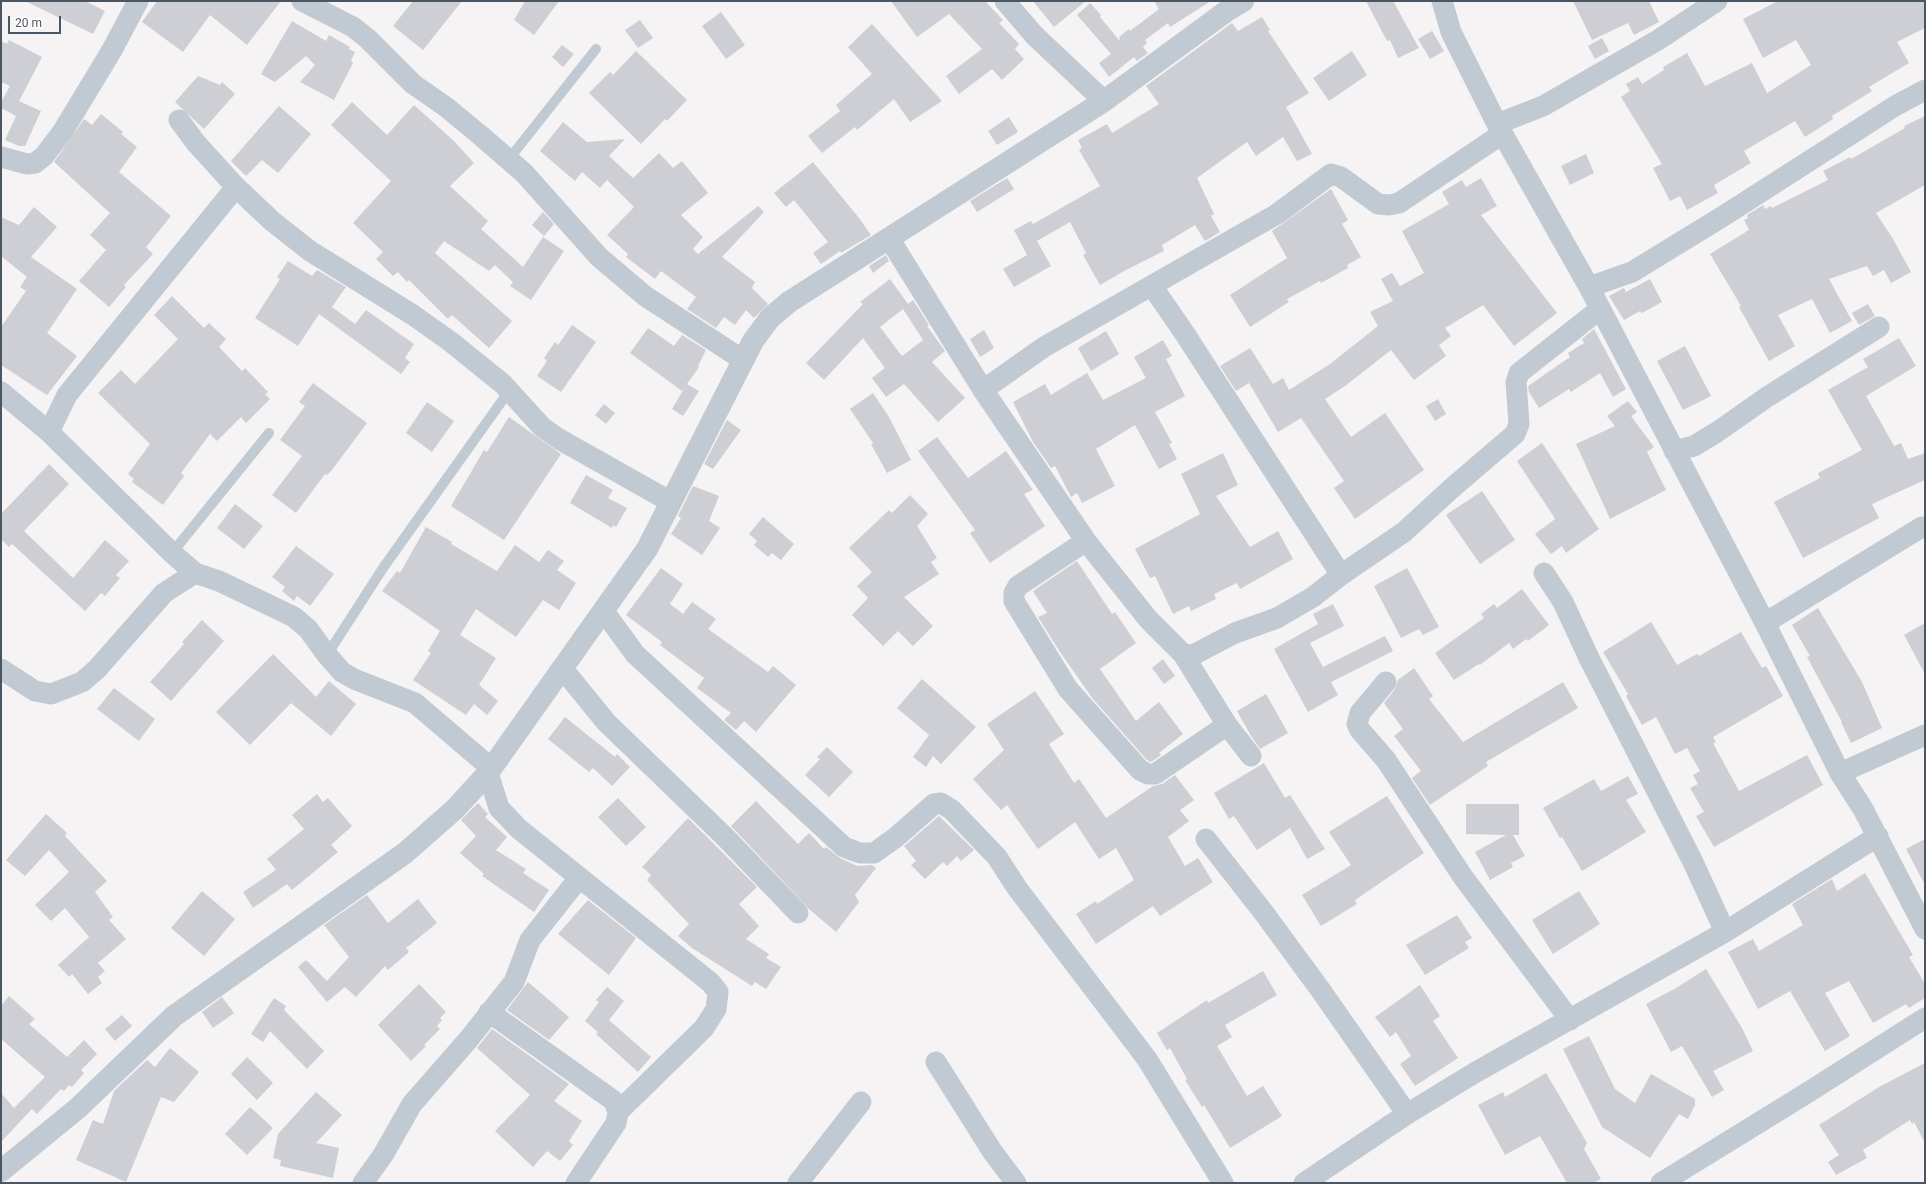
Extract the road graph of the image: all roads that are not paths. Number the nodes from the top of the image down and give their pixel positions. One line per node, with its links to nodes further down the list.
1 (138, 1): 12 (street)
2 (302, 1): 13 (street)
3 (1005, 1): 9 (street)
4 (1243, 1): 9 (street)
5 (1442, 1): 11 (street)
6 (1717, 1): 11 (street)
7 (596, 49): 13 (lane)
8 (1925, 90): 17 (street)
9 (1104, 101): 15 (street)
10 (179, 120): 14 (street)
11 (1500, 129): 16 (street); 17 (street)
12 (1, 157)
13 (509, 159): 20 (street)
14 (236, 187): 22 (street); 24 (street)
15 (889, 238): 20 (street); 21 (street)
16 (1152, 286): 21 (street); 33 (street)
17 (1589, 287): 18 (street)
18 (1600, 309): 26 (street); 33 (street)
19 (1879, 327): 26 (street)
20 (743, 360): 27 (street)
21 (983, 390): 29 (street)
22 (509, 391): 27 (street); 37 (lane)
23 (1, 392): 24 (street)
24 (49, 432): 30 (street)
25 (269, 433): 30 (lane)
26 (1674, 451): 35 (street)
27 (671, 502): 34 (street)
28 (1922, 527): 35 (street)
29 (1086, 541): 36 (street); 41 (street)
30 (172, 553): 31 (street)
31 (195, 573): 37 (street); 39 (street)
32 (1544, 573): 51 (street)
33 (1341, 575): 36 (street)
34 (603, 610): 38 (street); 64 (street)
35 (1765, 623): 45 (street)
36 (1183, 654): 41 (street)
37 (327, 656): 44 (street)
38 (562, 668): 44 (street); 49 (street)
39 (1, 669)
40 (1386, 682): 54 (street)
41 (1227, 725): 43 (street)
42 (1925, 735): 45 (street)
43 (1251, 756)
44 (489, 771): 48 (street); 59 (street)
45 (1840, 774): 46 (street)
46 (1878, 836): 50 (street); 51 (street)
47 (1206, 839): 58 (street)
48 (579, 878): 52 (street); 57 (street)
49 (798, 913)
50 (1925, 929)
51 (1725, 932): 54 (street)
52 (489, 1012): 57 (street); 60 (street)
53 (1925, 1018): 66 (street)
54 (1570, 1020): 58 (street)
55 (936, 1062): 63 (street)
56 (861, 1102): 62 (street)
57 (618, 1112): 61 (street)
58 (1406, 1114): 65 (street)
59 (1, 1171)
60 (363, 1183)
61 (576, 1183)
62 (798, 1183)
63 (1016, 1183)
64 (1223, 1183)
65 (1304, 1183)
66 (1660, 1183)

